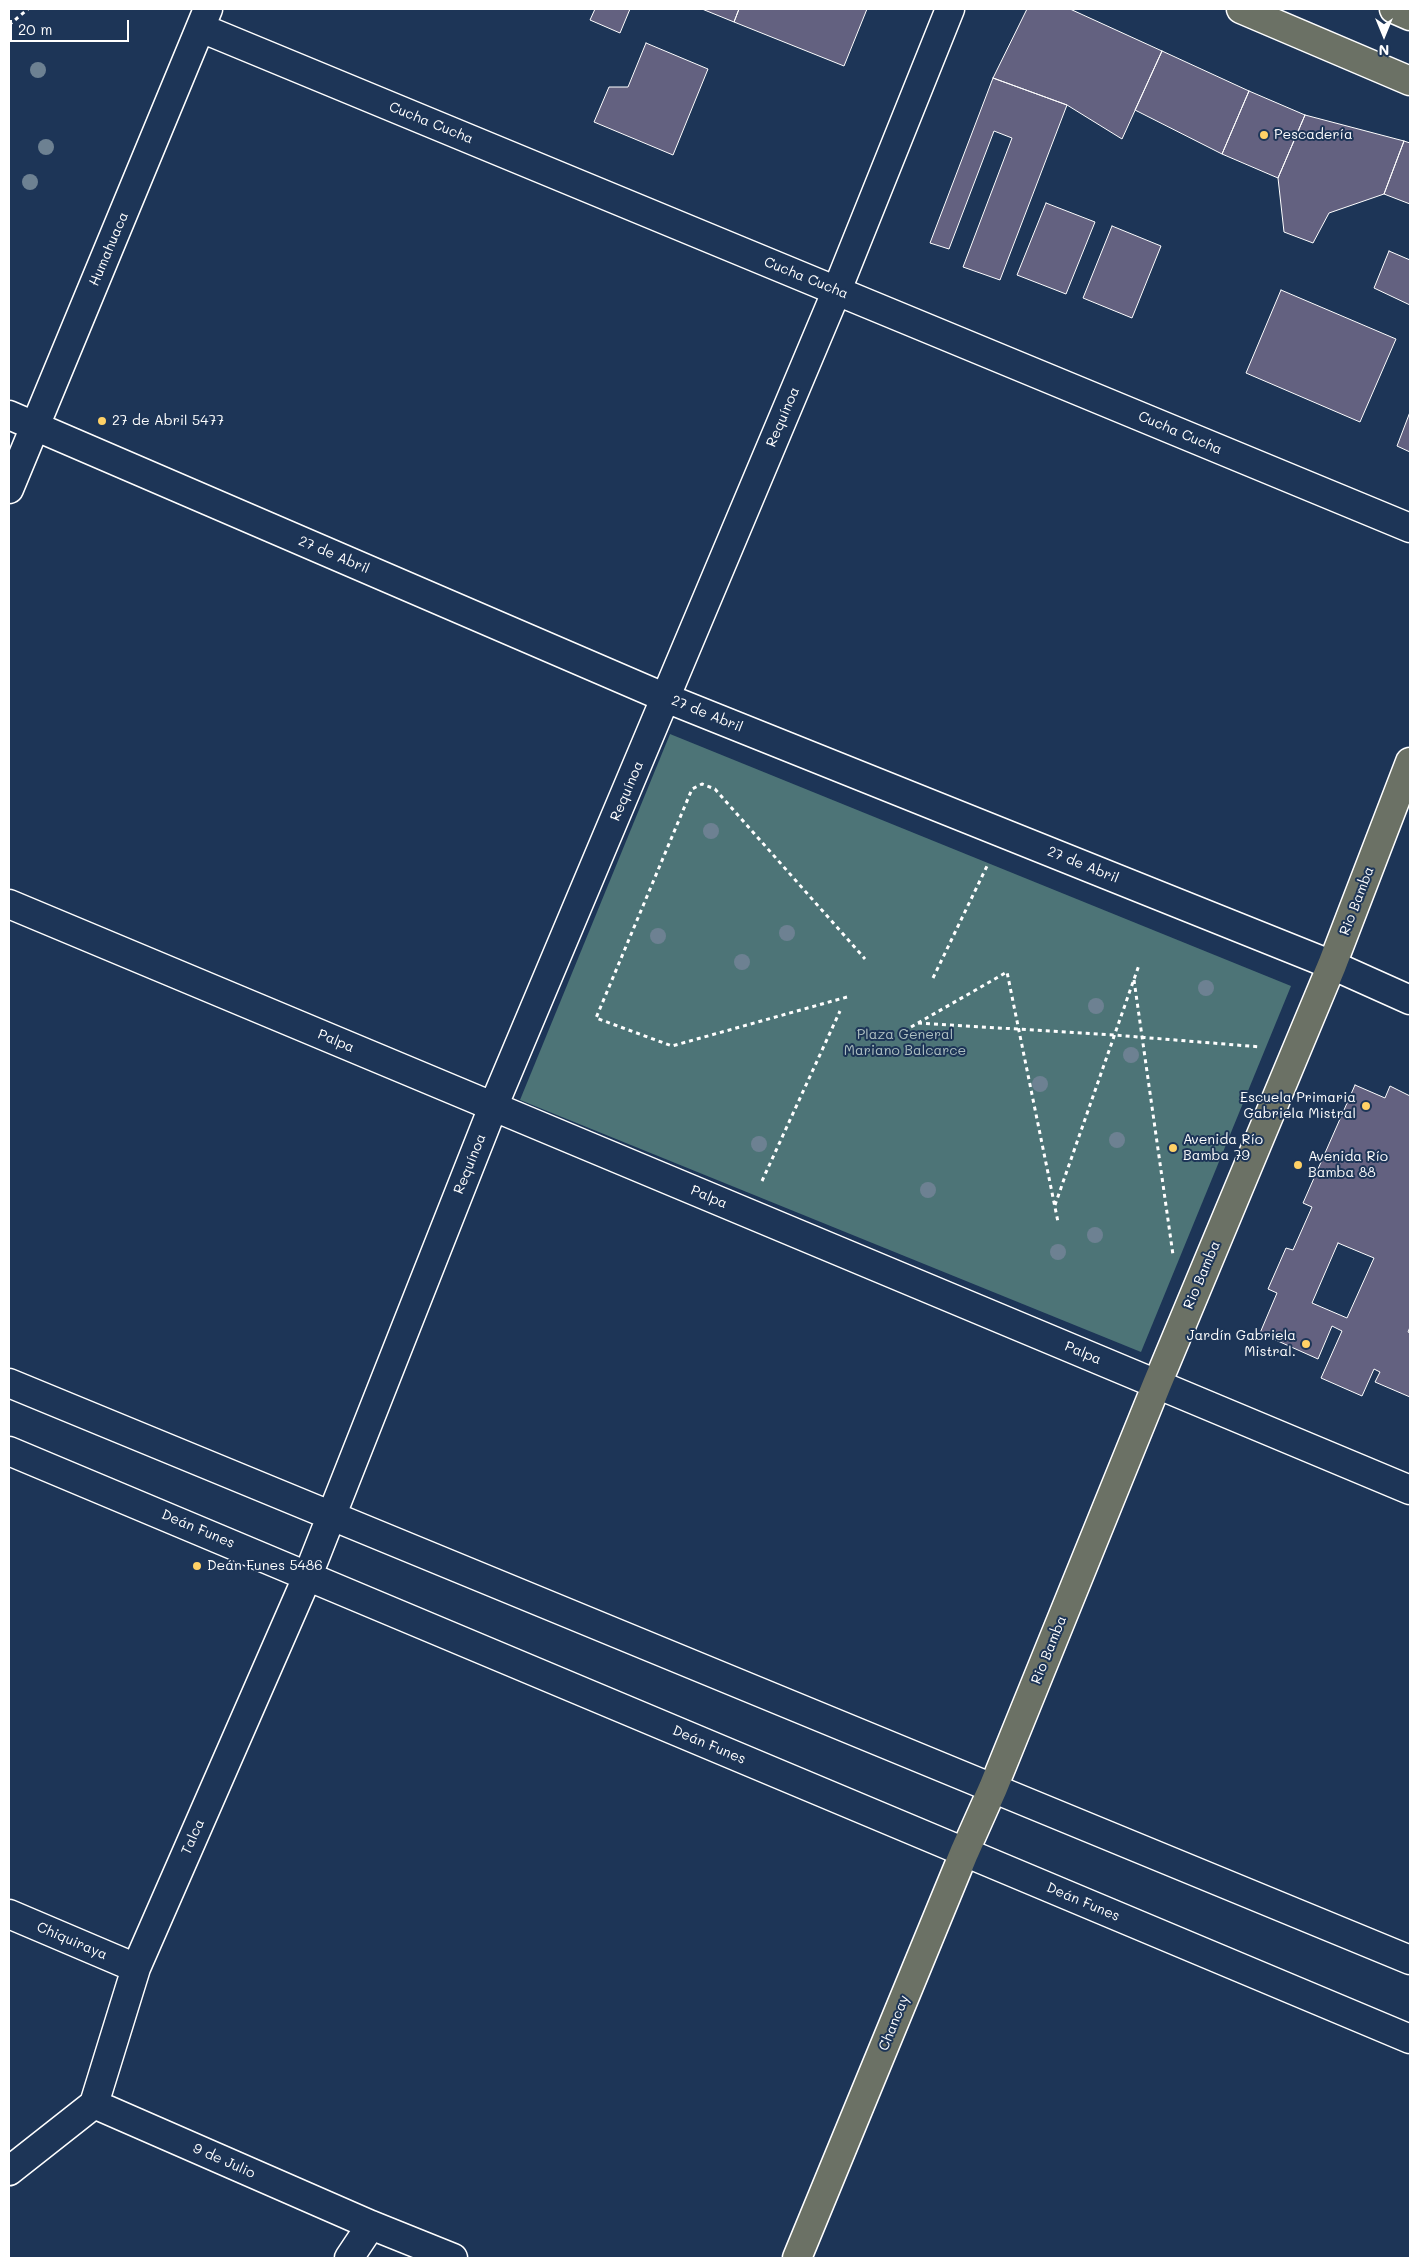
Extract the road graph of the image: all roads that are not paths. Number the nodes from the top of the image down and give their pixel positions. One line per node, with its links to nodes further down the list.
1 (950, 9): 7 (street, Requínoa)
2 (1241, 9): 6 (main road)
3 (1394, 9): 4 (main road)
4 (1410, 16)
5 (204, 18): 7 (street, Cucha Cucha); 9 (street, Humahuaca)
6 (1410, 81)
7 (836, 290): 11 (street, Cucha Cucha); 12 (street, Requínoa)
8 (9, 415): 9 (street, 27 de Abril)
9 (35, 425): 10 (street, Humahuaca); 12 (street, 27 de Abril)
10 (9, 489)
11 (1410, 528)
12 (666, 698): 15 (street, 27 de Abril); 17 (street, Requínoa)
13 (1410, 762): 15 (main road, Rio Bamba)
14 (9, 904): 17 (street, Palpa)
15 (1332, 965): 16 (street, 27 de Abril); 19 (main road, Rio Bamba)
16 (1410, 1000)
17 (493, 1107): 19 (street, Palpa); 22 (street, Requínoa)
18 (9, 1383): 22 (street)
19 (1157, 1384): 21 (street, Palpa); 24 (main road, Rio Bamba)
20 (9, 1451): 23 (street, Deán Funes)
21 (1410, 1490)
22 (330, 1515): 23 (street, Requínoa); 24 (street)
23 (308, 1575): 25 (street, Deán Funes); 28 (street, Talca)
24 (993, 1788): 25 (main road, Chancay); 27 (street)
25 (964, 1853): 29 (street, Deán Funes); 35 (main road, Chancay)
26 (9, 1914): 28 (street, Chiquiraya)
27 (1410, 1960)
28 (136, 1968): 30 (street, Talca)
29 (1410, 2039)
30 (94, 2104): 31 (street); 32 (street, 9 de Julio)
31 (9, 2171)
32 (370, 2225): 33 (street); 34 (street, 9 de Julio)
33 (348, 2258)
34 (453, 2258)
35 (797, 2258)

